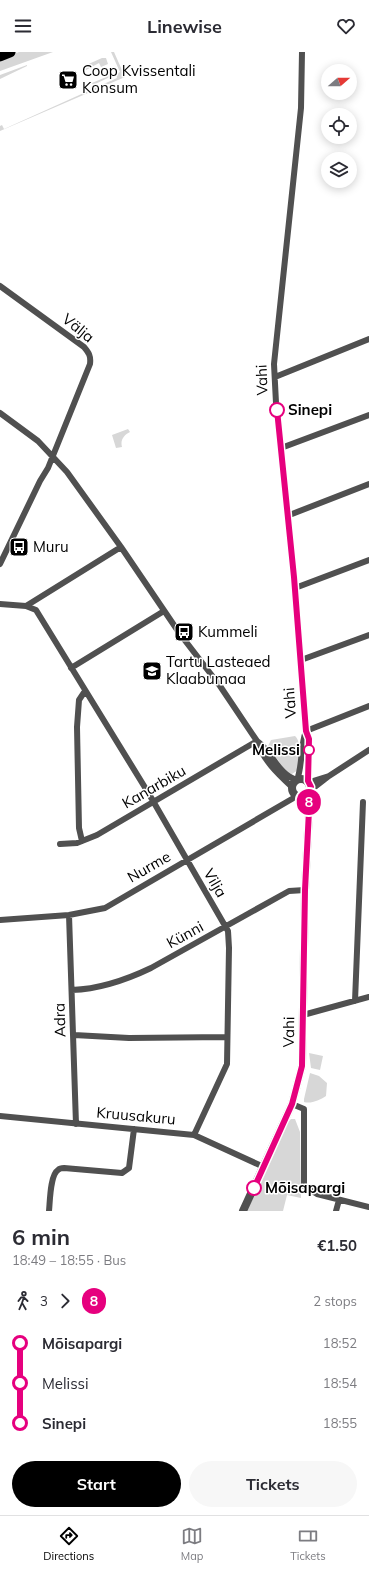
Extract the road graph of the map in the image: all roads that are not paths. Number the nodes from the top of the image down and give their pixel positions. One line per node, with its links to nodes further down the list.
1 (10, 52): 3 (highway)
2 (302, 52): 6 (street, Vahi)
3 (0, 56)
4 (0, 286): 10 (street, Välja)
5 (369, 339): 6 (street)
6 (274, 377): 9 (street, Vahi)
7 (0, 413): 10 (street)
8 (369, 415): 9 (street)
9 (281, 448): 12 (street, Vahi)
10 (53, 456): 13 (street); 15 (street)
11 (369, 484): 12 (street)
12 (288, 514): 16 (street, Vahi)
13 (121, 547): 18 (street); 19 (street)
14 (369, 560): 16 (street)
15 (0, 564)
16 (295, 588): 21 (street, Vahi)
17 (0, 604): 18 (street)
18 (26, 606): 22 (street, Vilja)
19 (164, 611): 22 (street); 26 (street)
20 (369, 635): 21 (street)
21 (301, 660): 25 (street, Vahi)
22 (71, 668): 23 (street, Vilja)
23 (85, 691): 34 (street, Vilja); 37 (street)
24 (369, 706): 25 (street)
25 (306, 731): 29 (street, Vahi); 30 (street, Vahi)
26 (257, 741): 29 (street); 31 (street); 34 (street, Kanarbiku)
27 (369, 750): 28 (street)
28 (329, 776): 30 (street); 32 (street)
29 (297, 780): 30 (street); 31 (street)
30 (308, 781): 32 (street)
31 (292, 787): 33 (street)
32 (309, 792): 33 (street); 36 (street, Vahi)
33 (298, 796): 36 (street, Vahi); 39 (street, Nurme)
34 (154, 802): 37 (street, Kanarbiku); 39 (street, Vilja)
35 (363, 802): 46 (street)
36 (308, 818): 40 (street, Vahi)
37 (82, 841): 38 (street, Kanarbiku)
38 (60, 844)
39 (187, 860): 41 (street, Nurme); 43 (street, Vilja)
40 (305, 890): 43 (street, Künni); 47 (street, Vahi)
41 (70, 915): 42 (street, Nurme); 44 (street, Adra)
42 (0, 920)
43 (225, 927): 44 (street, Künni); 49 (street, Vilja)
44 (72, 990): 48 (street, Adra)
45 (369, 997): 46 (street)
46 (354, 1001): 47 (street)
47 (303, 1015): 50 (street, Vahi)
48 (74, 1035): 49 (street); 52 (street, Adra)
49 (227, 1037): 54 (street, Vilja)
50 (292, 1104): 55 (street, Vahi); 56 (street)
51 (0, 1116): 52 (street, Kruusakuru)
52 (76, 1124): 53 (street, Kruusakuru)
53 (134, 1129): 54 (street, Kruusakuru); 58 (street)
54 (194, 1135): 55 (street, Kruusakuru)
55 (264, 1167): 59 (street, Vahi)
56 (339, 1200): 57 (street); 60 (street)
57 (369, 1207)
58 (49, 1211)
59 (244, 1211)
60 (336, 1211)

